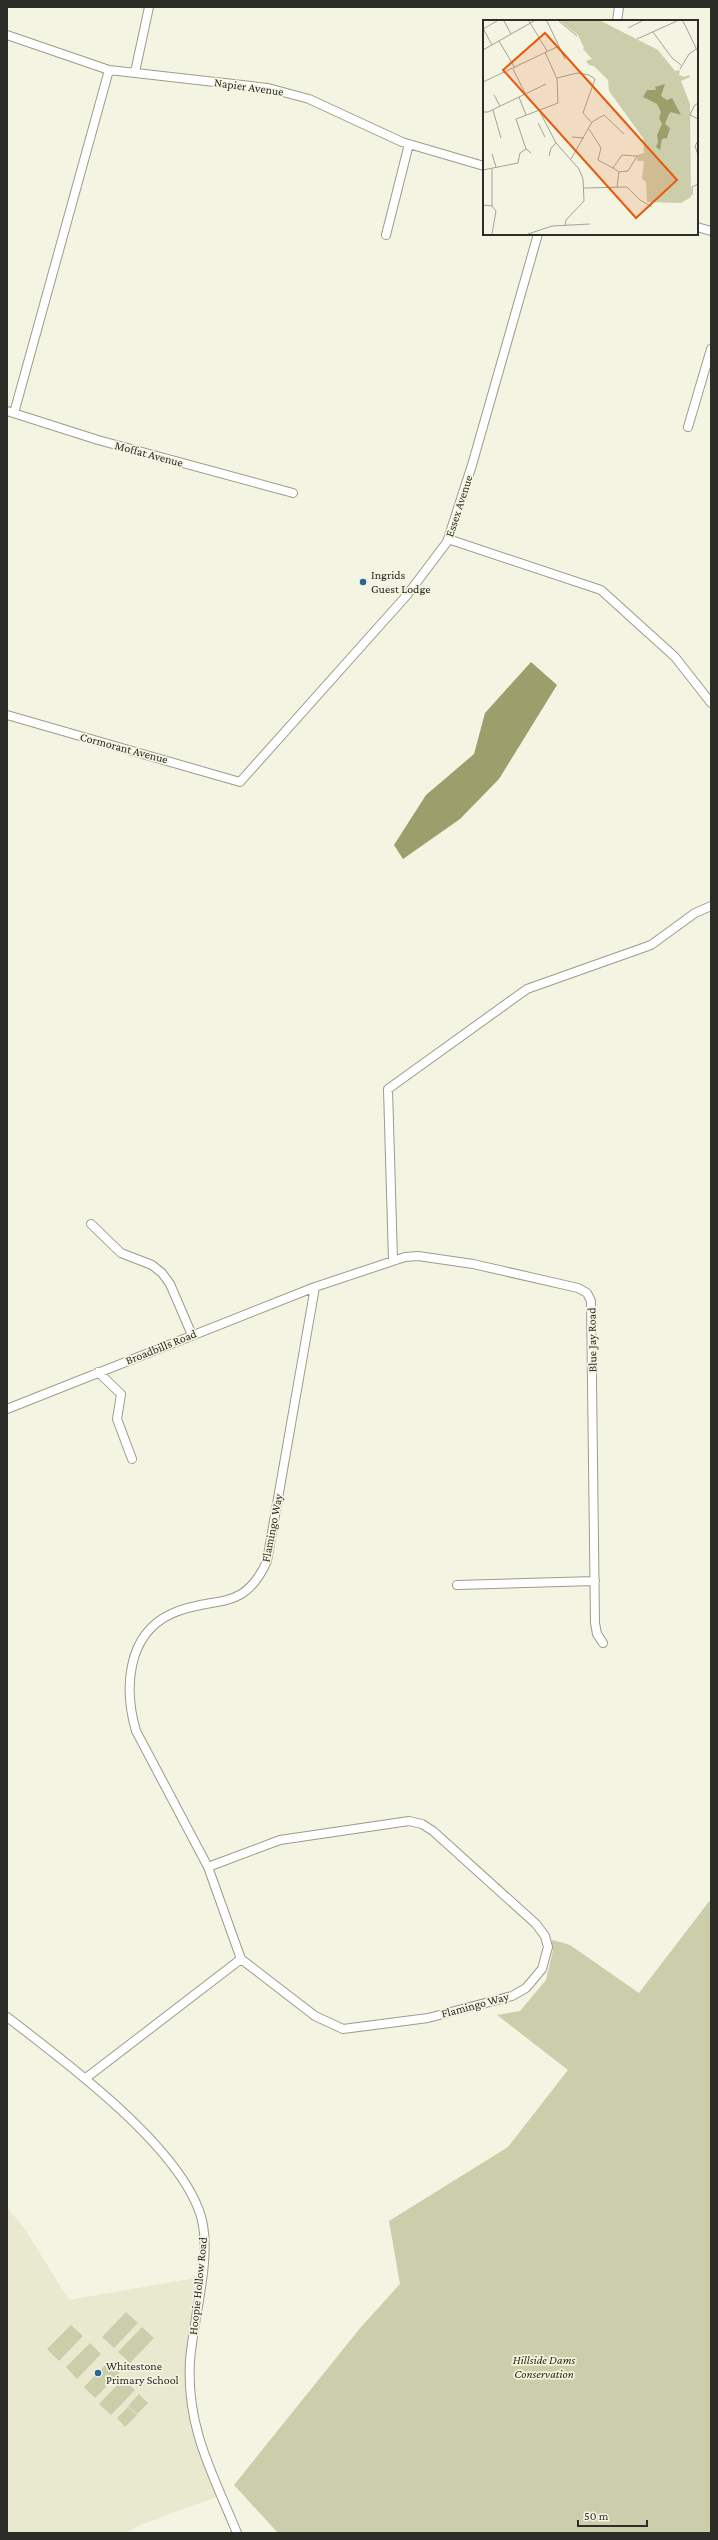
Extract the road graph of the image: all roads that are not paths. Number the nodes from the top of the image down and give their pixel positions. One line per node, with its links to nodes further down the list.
1 (149, 7): 6 (street)
2 (619, 7): 3 (street)
3 (617, 20)
4 (7, 35): 5 (street, Napier Avenue)
5 (108, 70): 6 (street, Napier Avenue); 14 (street)
6 (135, 72): 7 (street, Napier Avenue)
7 (409, 144): 8 (street, Napier Avenue); 11 (street)
8 (483, 166)
9 (698, 227): 10 (street)
10 (711, 231)
11 (386, 235)
12 (538, 235): 17 (street, Essex Avenue)
13 (711, 349): 15 (street)
14 (10, 412): 16 (street, Moffat Avenue)
15 (688, 427)
16 (293, 493)
17 (448, 539): 18 (street); 20 (street, Essex Avenue)
18 (711, 703)
19 (7, 715): 20 (street, Cormorant Avenue)
20 (240, 782)
21 (711, 906): 23 (street)
22 (92, 1224): 25 (street)
23 (393, 1260): 24 (street, Blue Jay Road); 29 (street, Blue Jay Road)
24 (316, 1287): 25 (street, Broadbills Road); 32 (street, Flamingo Way)
25 (192, 1335): 26 (street, Broadbills Road)
26 (98, 1372): 27 (street, Broadbills Road); 28 (street)
27 (7, 1409)
28 (132, 1459)
29 (595, 1581): 30 (street); 31 (street, Blue Jay Road)
30 (457, 1585)
31 (603, 1643)
32 (208, 1867): 33 (street, Flamingo Way); 33 (street, Flamingo Way)
33 (241, 1959): 35 (street)
34 (7, 2017): 35 (street, Hoopie Hollow Road)
35 (86, 2078): 36 (street, Hoopie Hollow Road)
36 (237, 2533)

